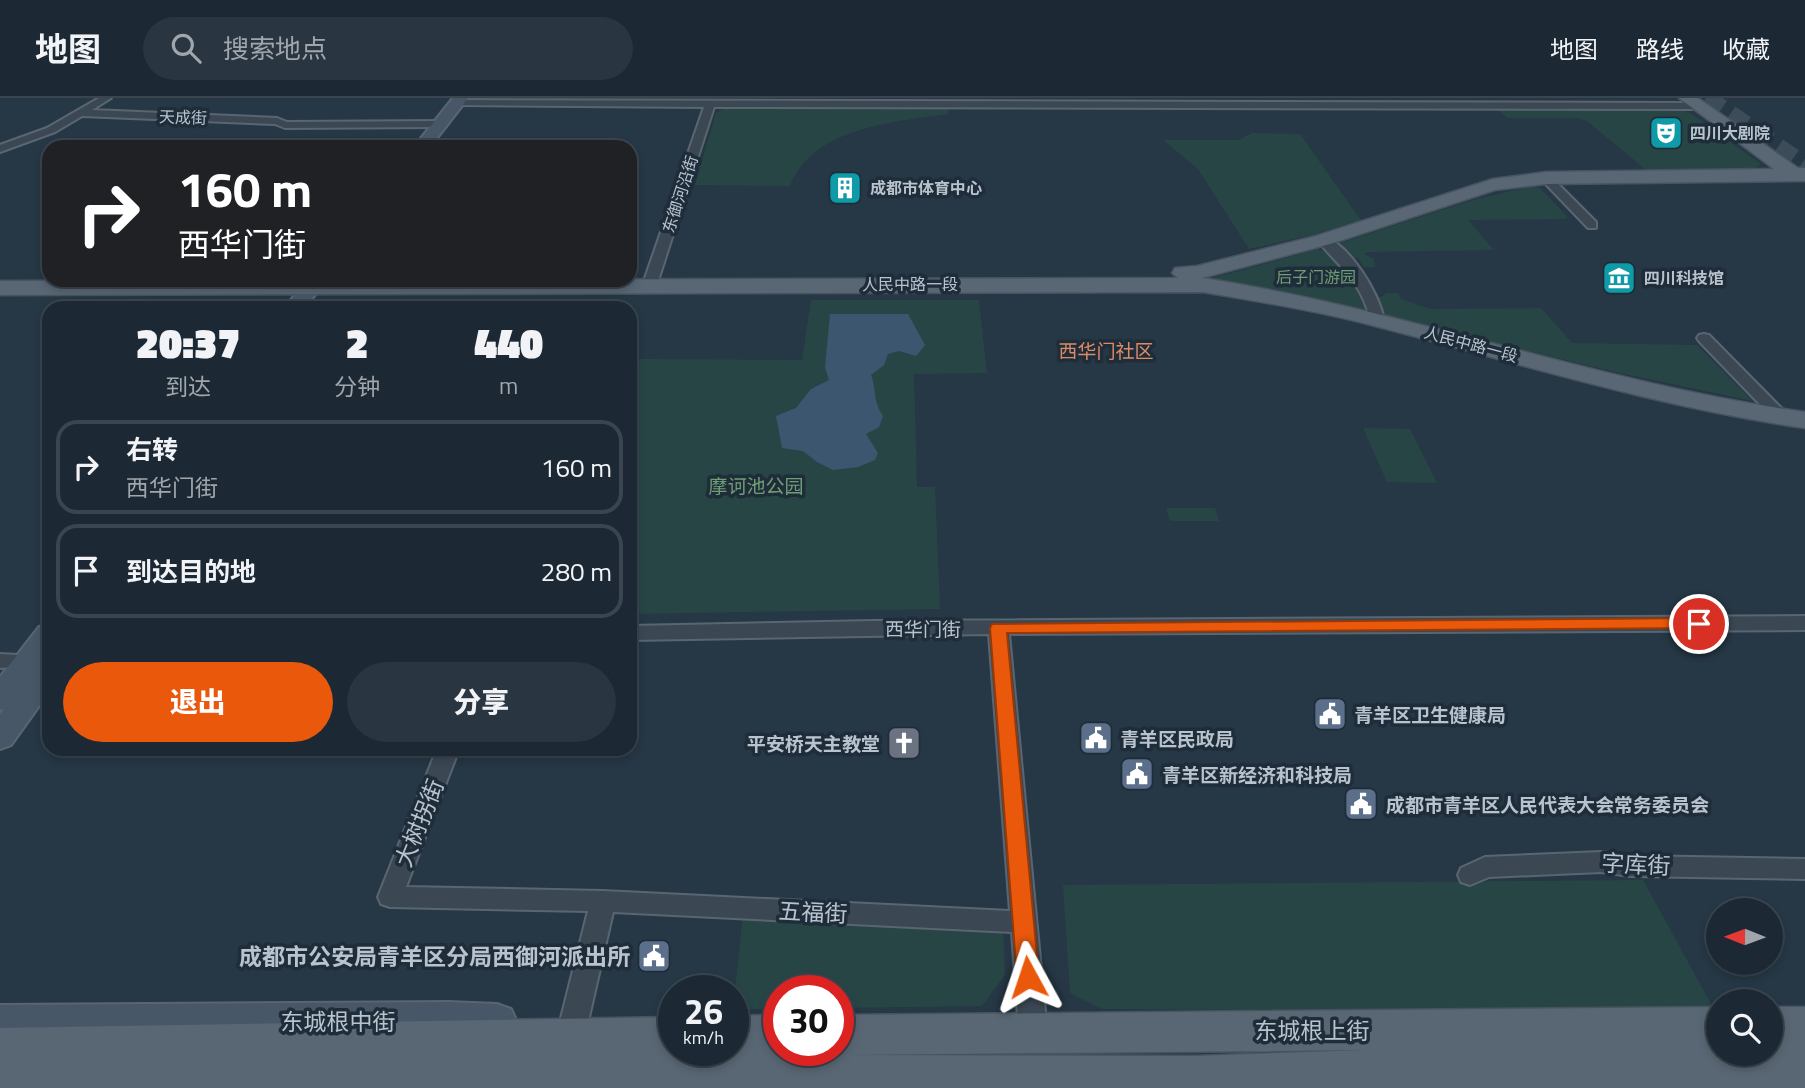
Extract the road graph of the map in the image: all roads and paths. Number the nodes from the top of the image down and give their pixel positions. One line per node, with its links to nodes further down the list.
1 (106, 98): 9 (street)
2 (1478, 98): 8 (street)
3 (466, 100): 7 (street); 10 (main road); 12 (main road)
4 (1700, 101): 8 (street); 13 (main road); 15 (main road)
5 (995, 102): 6 (street); 7 (street)
6 (1184, 102): 8 (street)
7 (710, 103): 21 (street, 东御河沿街)
8 (1487, 106)
9 (80, 113): 10 (street, 天成街); 14 (street)
10 (440, 124): 11 (main road)
11 (427, 140)
12 (440, 140)
13 (1782, 144)
14 (0, 149)
15 (1801, 177): 16 (main road, 人民中路一段)
16 (1546, 178): 17 (street); 18 (main road, 人民中路一段)
17 (1592, 225)
18 (1323, 240): 22 (main road, 人民中路一段); 27 (street)
19 (0, 278): 20 (main road)
20 (42, 278)
21 (644, 279): 22 (main road, 人民中路一段)
22 (1200, 279): 27 (main road, 人民中路一段)
23 (356, 287): 25 (main road, 人民中路一段)
24 (0, 288): 25 (main road, 人民中路一段)
25 (320, 288): 26 (main road)
26 (304, 301)
27 (1377, 319): 29 (main road, 人民中路一段)
28 (1704, 338): 29 (street)
29 (1782, 418): 30 (main road, 人民中路一段)
30 (1805, 420)
31 (1805, 623): 32 (street, 西华门街)
32 (998, 628): 33 (street, 西华门街); 42 (street)
33 (637, 633)
34 (36, 654): 35 (main road); 36 (main road)
35 (0, 699)
36 (0, 737)
37 (445, 756): 40 (street, 大树拐街)
38 (1805, 869): 39 (street, 字库街)
39 (1470, 875)
40 (390, 897): 41 (street, 五福街)
41 (603, 901): 42 (street, 五福街); 50 (street)
42 (1023, 922): 47 (street)
43 (0, 1023): 50 (main road, 东城根中街)
44 (1706, 1027): 47 (main road, 东城根上街)
45 (1783, 1027): 46 (main road)
46 (1805, 1027)
47 (1033, 1032): 52 (main road, 东城根上街)
48 (658, 1039): 50 (main road, 东城根中街)
49 (854, 1042): 52 (main road)
50 (595, 1047): 51 (main road); 52 (main road, 东城根中街); 54 (main road); 58 (main road, 东城根中街)
51 (0, 1049)
52 (905, 1066): 57 (main road, 东城根上街)
53 (1805, 1068): 56 (main road, 东城根上街)
54 (0, 1074)
55 (1442, 1079): 56 (main road, 东城根上街); 57 (main road, 东城根上街)
56 (1704, 1079)
57 (1196, 1083)
58 (532, 1088)

